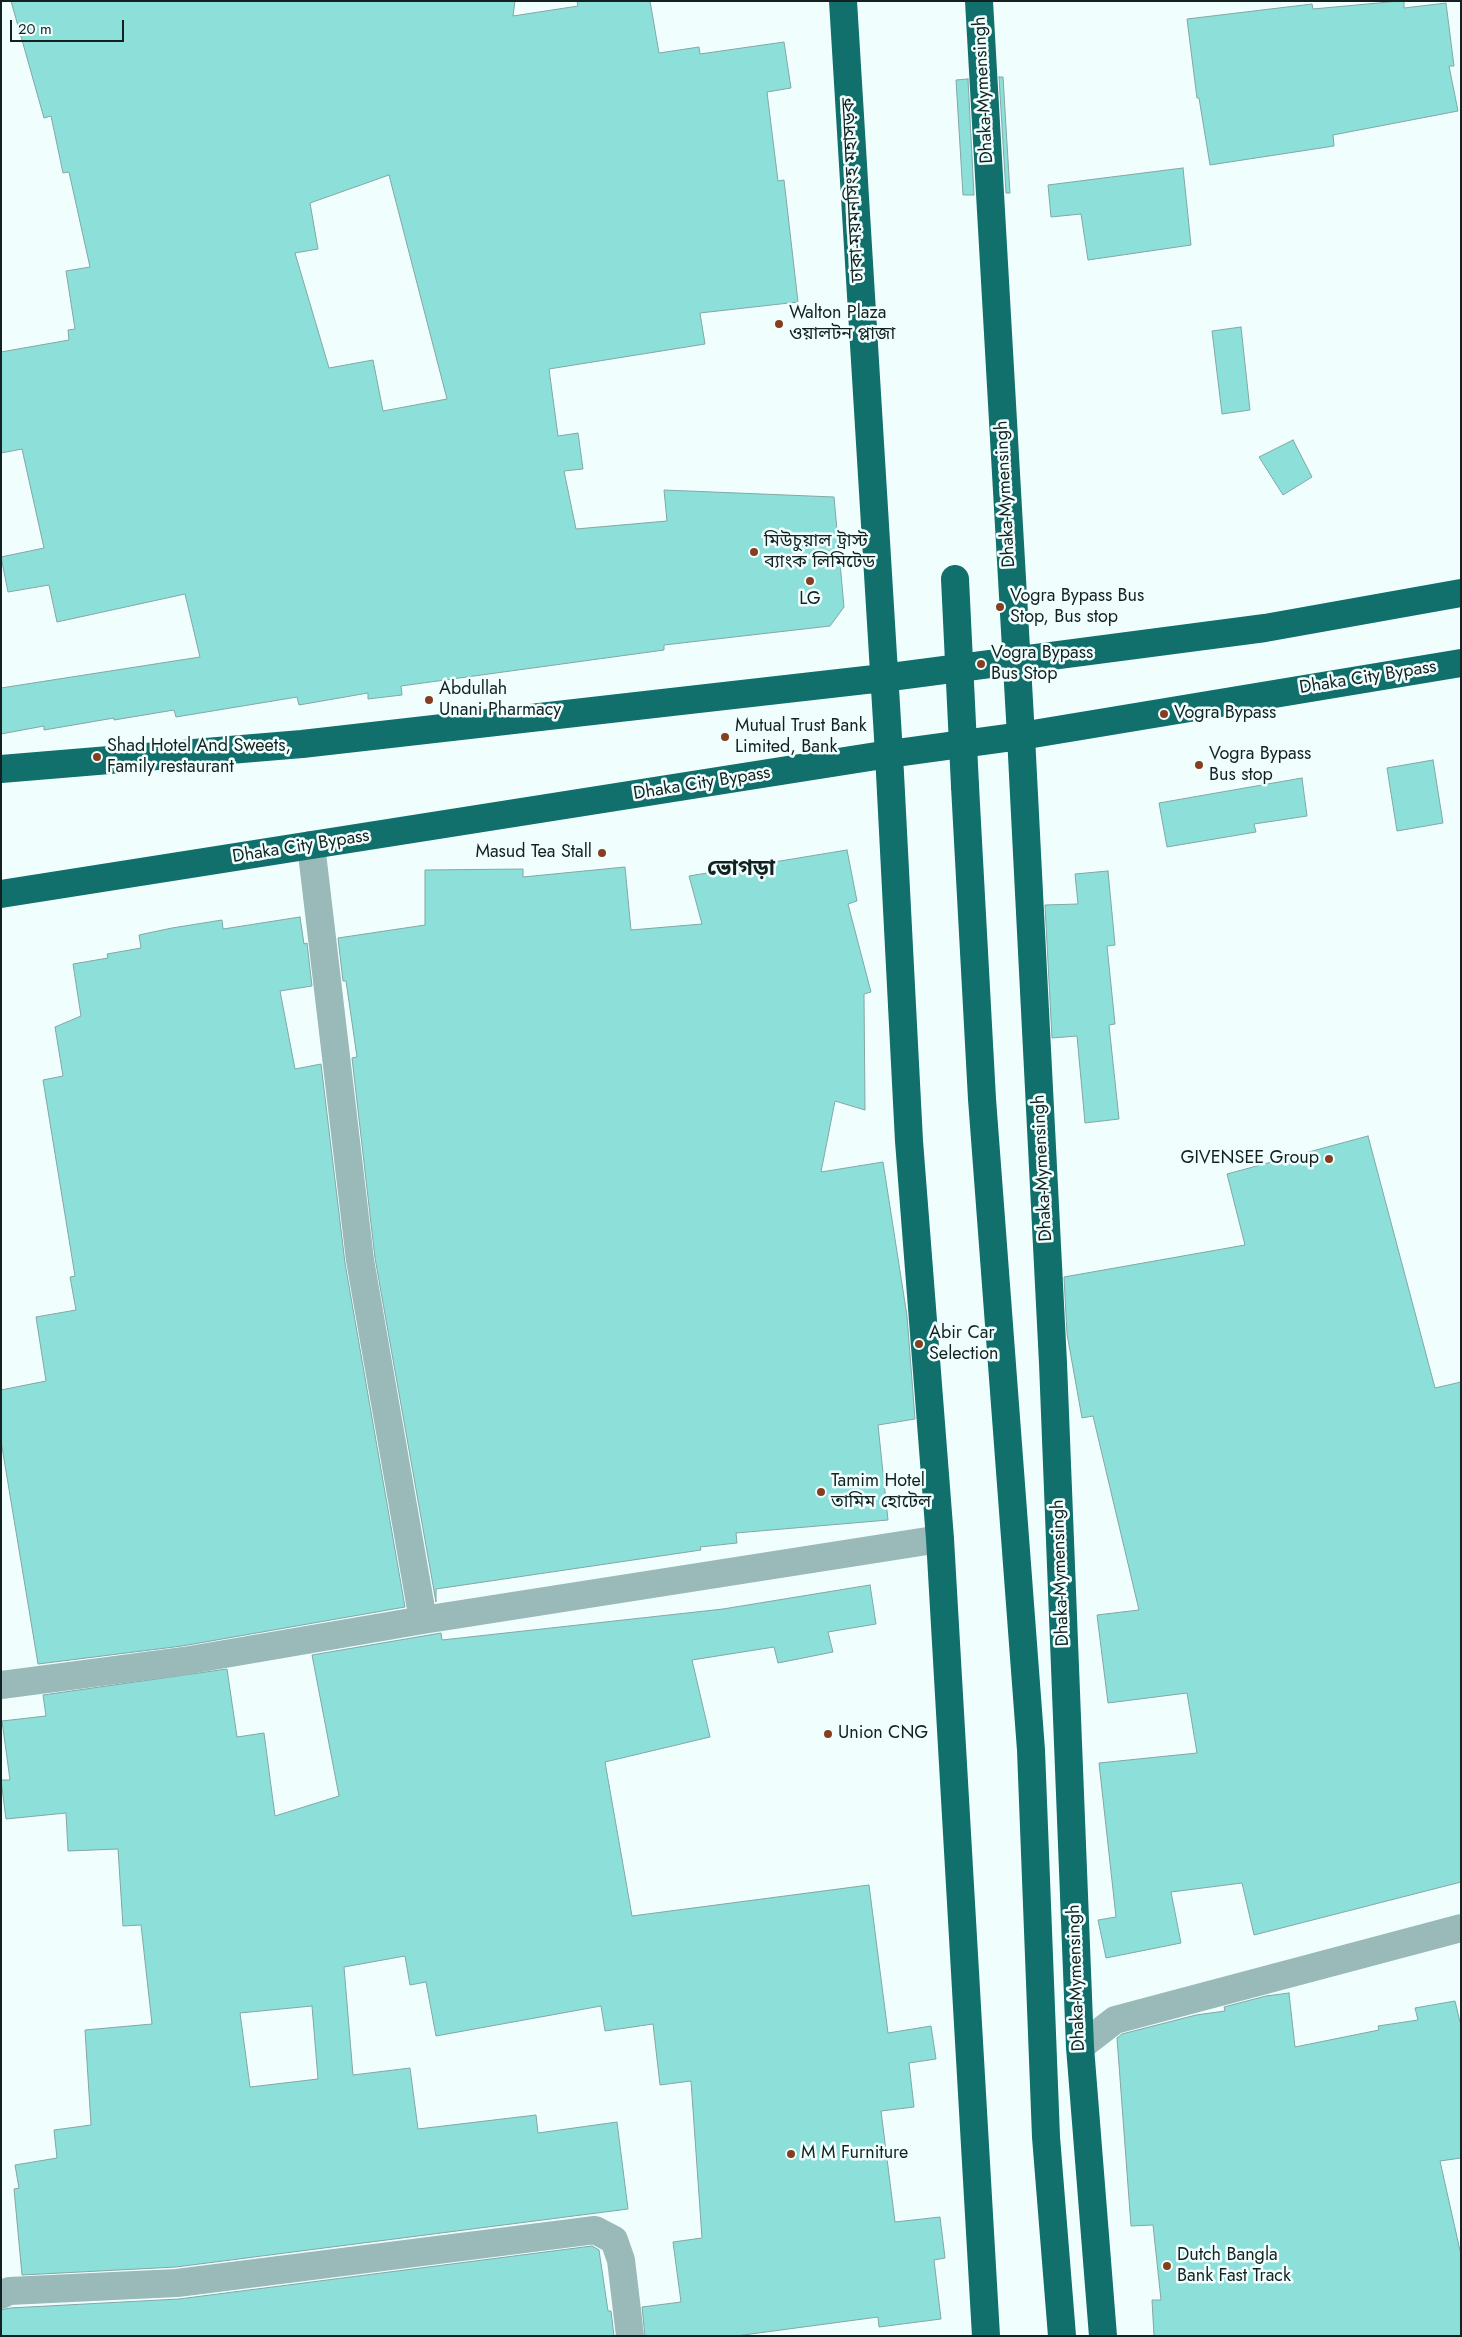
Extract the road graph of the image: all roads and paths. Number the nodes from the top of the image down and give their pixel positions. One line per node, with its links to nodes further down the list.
1 (843, 1): 7 (highway, ঢাকা-ময়মনসিংহ মহাসড়ক)
2 (979, 1): 5 (highway, Dhaka-Mymensingh)
3 (955, 579): 21 (highway, bridge)
4 (1461, 594): 5 (highway)
5 (1015, 660): 7 (highway); 8 (highway, Dhaka-Mymensingh)
6 (1461, 663): 8 (highway, Dhaka City Bypass)
7 (883, 678): 9 (highway); 10 (highway)
8 (1021, 736): 9 (highway, Dhaka City Bypass); 17 (highway, Dhaka-Mymensingh)
9 (889, 754): 11 (highway, Dhaka City Bypass); 13 (highway)
10 (1, 769)
11 (311, 845): 12 (highway, Dhaka City Bypass); 14 (street)
12 (1, 894)
13 (940, 1539): 14 (street); 20 (highway)
14 (423, 1620): 15 (street)
15 (1, 1685)
16 (1461, 1928): 17 (street)
17 (1080, 2047): 22 (highway, Dhaka-Mymensingh)
18 (1, 2295): 19 (street)
19 (630, 2336)
20 (986, 2336)
21 (1062, 2336)
22 (1103, 2336)

